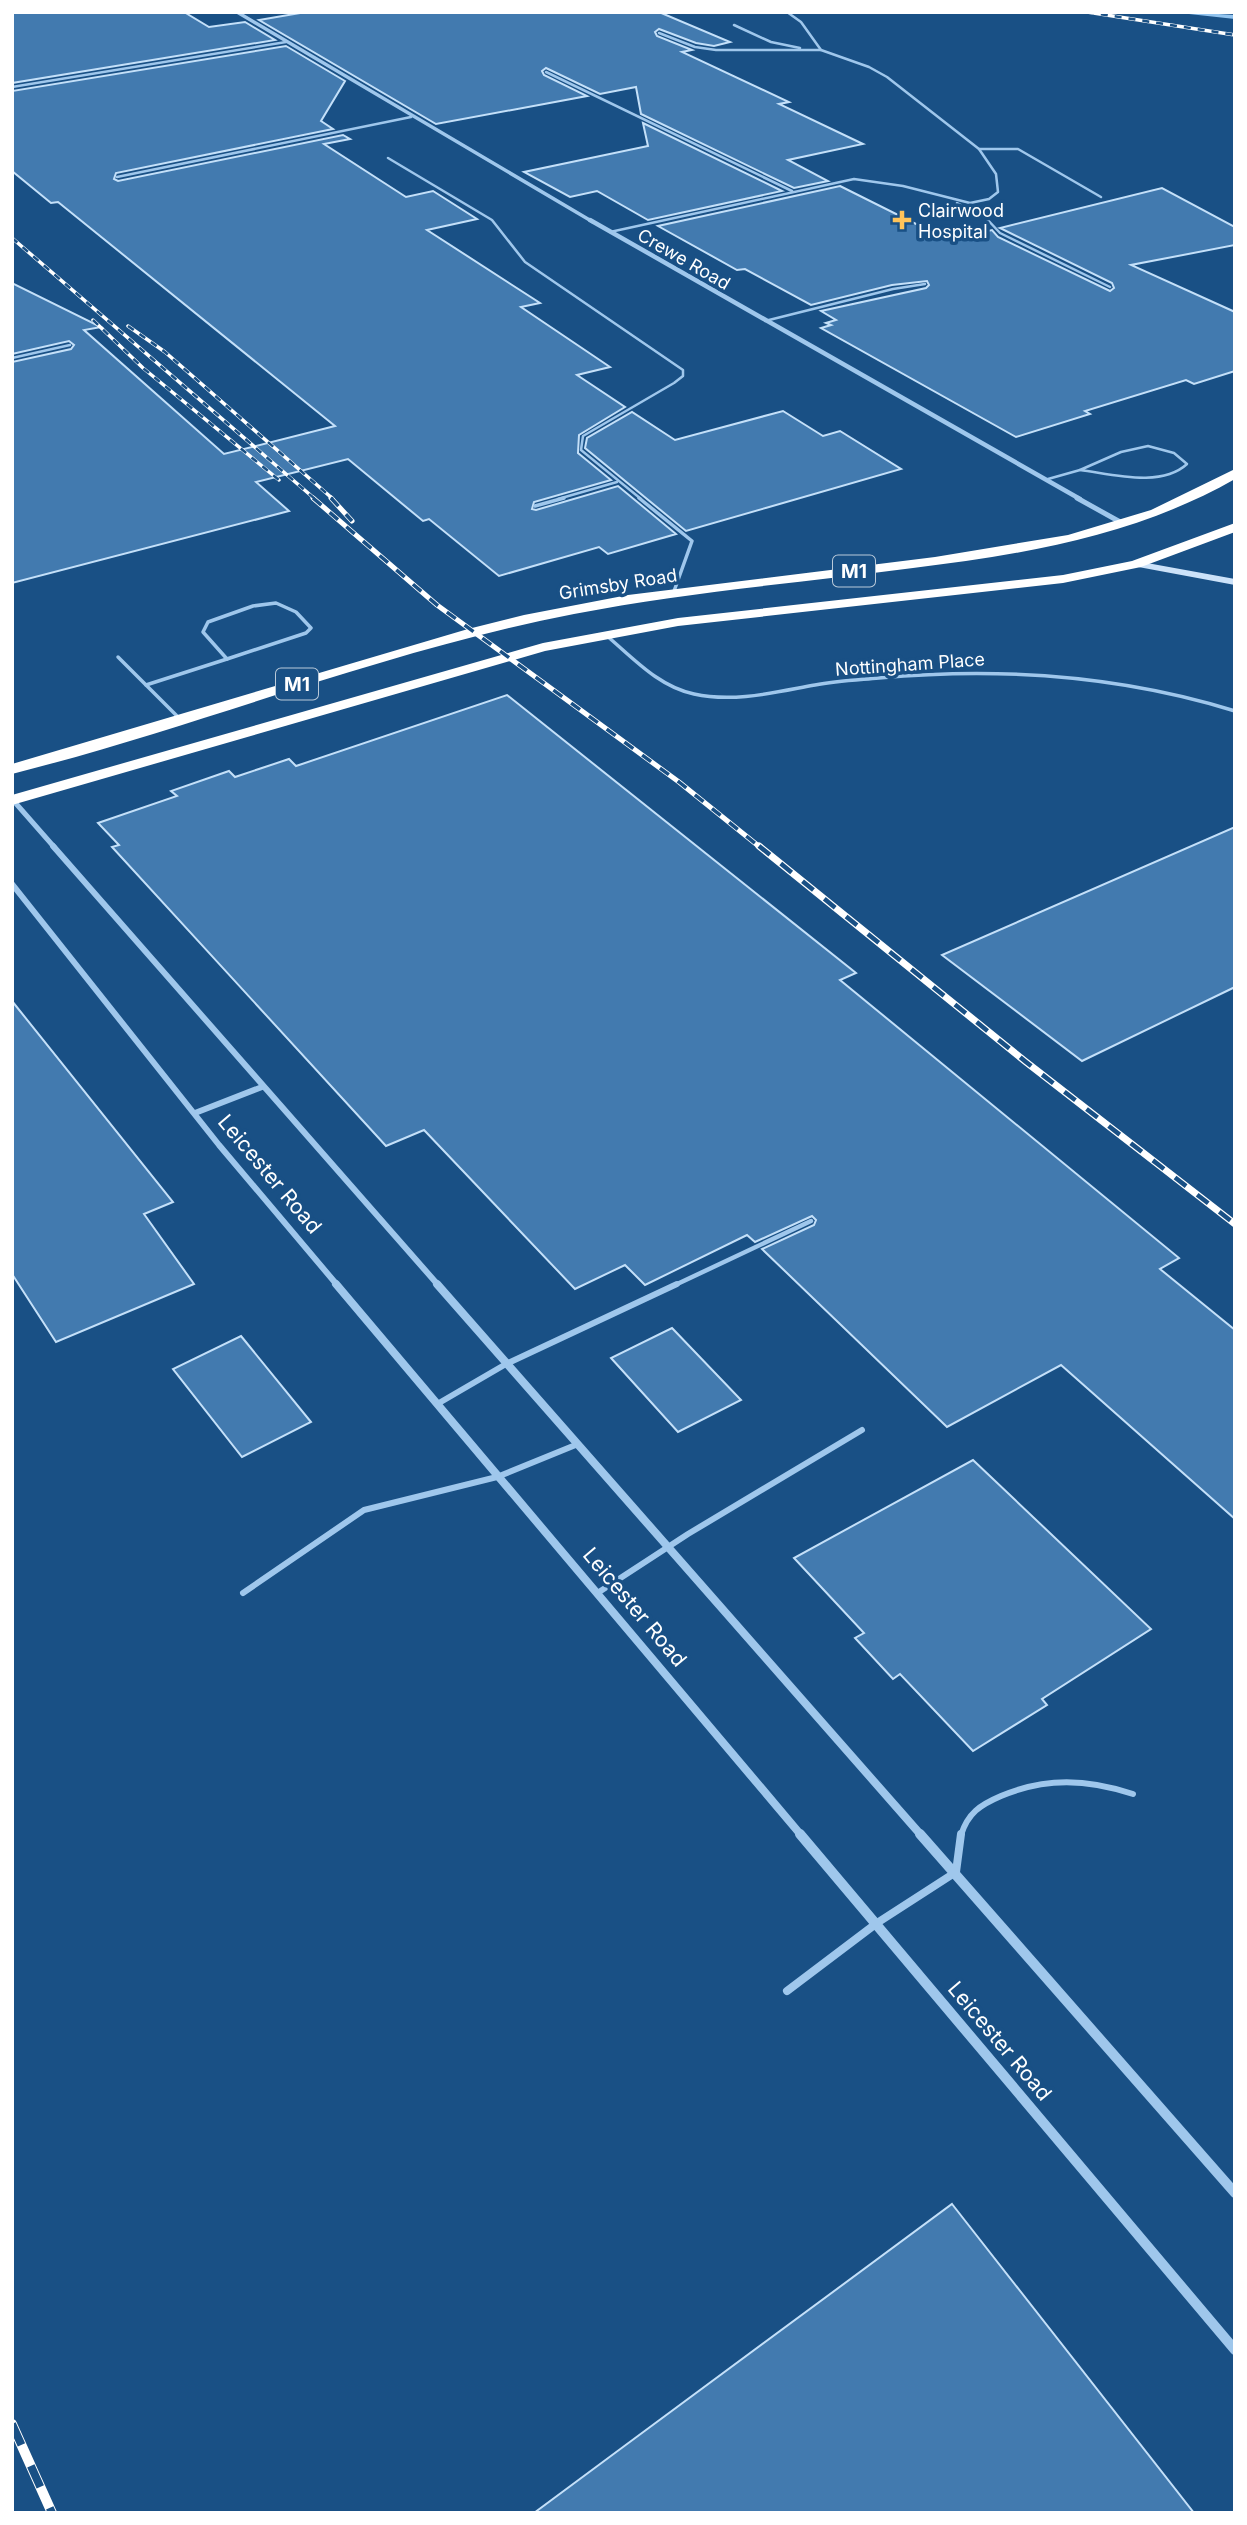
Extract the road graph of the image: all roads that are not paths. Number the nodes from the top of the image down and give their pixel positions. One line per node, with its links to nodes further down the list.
1 (237, 12): 5 (street, Crewe Road)
2 (788, 12): 7 (lane)
3 (734, 26): 6 (lane)
4 (659, 33): 6 (lane)
5 (286, 42): 9 (lane); 10 (street, Crewe Road)
6 (813, 50): 7 (lane)
7 (821, 50): 11 (lane)
8 (546, 72): 14 (lane)
9 (12, 87)
10 (411, 117): 13 (lane); 17 (street, Crewe Road)
11 (979, 149): 15 (lane); 16 (lane)
12 (388, 158): 26 (lane)
13 (117, 177)
14 (792, 191): 16 (lane); 17 (lane)
15 (1101, 197)
16 (955, 202): 19 (lane)
17 (610, 232): 20 (street, Crewe Road)
18 (925, 284): 20 (lane)
19 (1110, 287)
20 (764, 321): 25 (street, Crewe Road)
21 (70, 345): 22 (lane)
22 (12, 358)
23 (1080, 470): 23 (lane); 25 (lane)
24 (1235, 473): 28 (highway, Grimsby Road / M1)
25 (1048, 479): 28 (street, Crewe Road)
26 (617, 482): 27 (lane); 32 (lane)
27 (536, 506)
28 (1122, 523): 32 (highway, Grimsby Road / M1)
29 (1235, 527): 30 (highway, M1)
30 (1136, 564): 31 (street); 34 (highway, M1)
31 (1235, 582)
32 (673, 594): 33 (highway, Grimsby Road / M1)
33 (584, 608): 34 (highway); 39 (highway, Grimsby Road / M1)
34 (605, 634): 38 (lane, Nottingham Place); 41 (highway, M1)
35 (118, 657): 37 (lane)
36 (227, 659): 36 (lane); 37 (lane)
37 (146, 685): 39 (lane)
38 (1235, 711)
39 (180, 719): 40 (highway, Grimsby Road / M1)
40 (12, 769)
41 (13, 800): 43 (street)
42 (12, 884): 44 (street, Leicester Road)
43 (262, 1087): 44 (street); 46 (street)
44 (195, 1113): 47 (street, Leicester Road)
45 (811, 1221): 46 (lane)
46 (506, 1364): 47 (lane); 49 (street)
47 (439, 1404): 50 (street, Leicester Road)
48 (862, 1430): 51 (lane)
49 (578, 1444): 50 (lane); 51 (street)
50 (498, 1477): 52 (street, Leicester Road); 53 (lane)
51 (668, 1548): 52 (lane); 55 (street)
52 (599, 1592): 56 (street, Leicester Road)
53 (243, 1593)
54 (1133, 1794): 55 (lane)
55 (956, 1872): 56 (lane); 58 (street)
56 (877, 1923): 57 (lane); 59 (street, Leicester Road)
57 (787, 1992)
58 (1235, 2193)
59 (1235, 2350)

